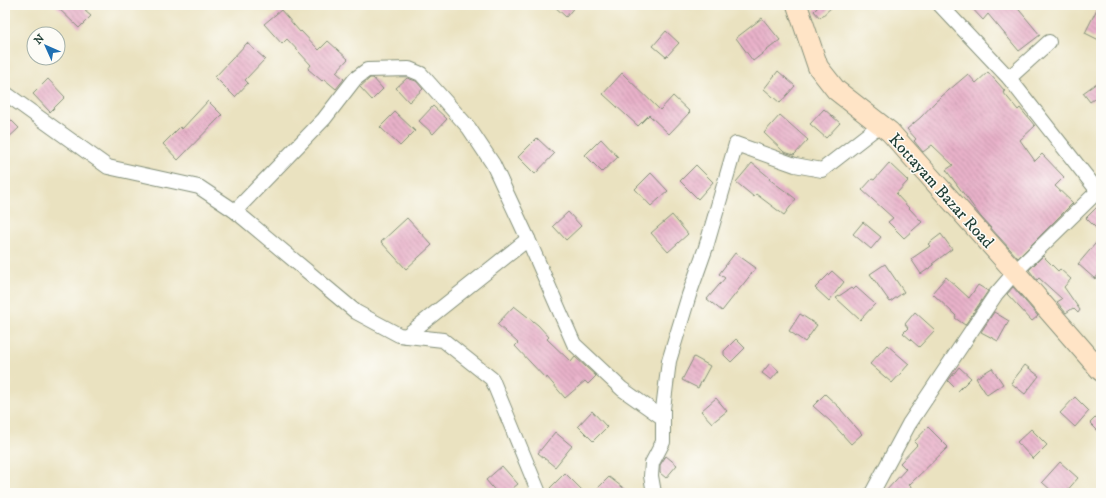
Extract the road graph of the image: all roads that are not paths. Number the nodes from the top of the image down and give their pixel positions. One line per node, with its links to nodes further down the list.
1 (797, 5): 6 (main road, Kottayam Bazar Road)
2 (940, 5): 4 (street)
3 (1049, 42): 4 (street)
4 (1008, 78): 7 (street)
5 (5, 93): 8 (street)
6 (880, 125): 10 (main road, Kottayam Bazar Road); 13 (street)
7 (1099, 189): 10 (street)
8 (235, 211): 9 (street); 11 (street)
9 (528, 239): 11 (street); 13 (street)
10 (1016, 272): 12 (main road, Kottayam Bazar Road); 16 (street)
11 (406, 336): 14 (street)
12 (1101, 371)
13 (663, 418): 15 (street)
14 (539, 493)
15 (654, 493)
16 (872, 493)

